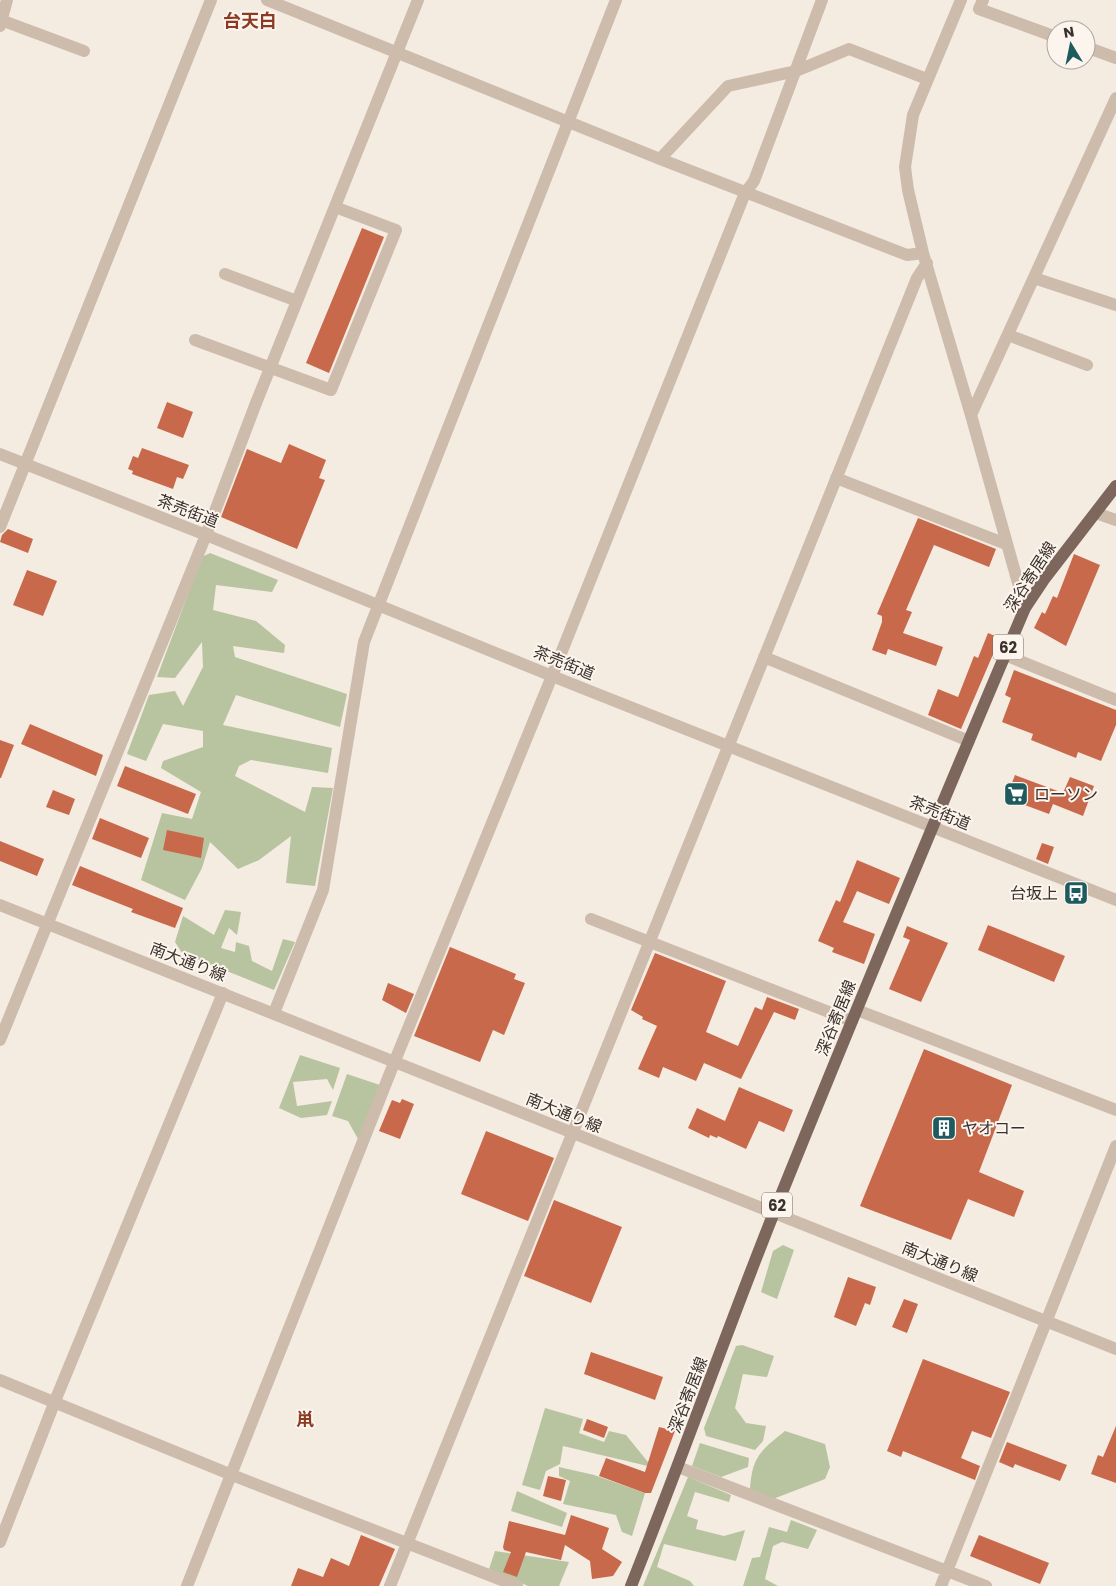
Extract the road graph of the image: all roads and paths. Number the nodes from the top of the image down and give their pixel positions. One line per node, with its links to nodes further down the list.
1 (7, 0): 9 (street)
2 (211, 0): 33 (street)
3 (267, 0): 13 (street)
4 (418, 0): 13 (street)
5 (616, 0): 18 (street)
6 (822, 0): 15 (street)
7 (961, 0): 16 (street)
8 (983, 0): 10 (street)
9 (1, 23): 11 (street)
10 (1046, 33)
11 (84, 51)
12 (1096, 51): 14 (street)
13 (397, 52): 18 (street); 21 (street)
14 (1116, 58)
15 (796, 71): 16 (street); 19 (street); 20 (street)
16 (927, 79): 22 (street)
17 (1116, 98): 24 (street)
18 (567, 121): 19 (street); 41 (street)
19 (660, 159): 20 (street)
20 (745, 193): 22 (street); 45 (street)
21 (335, 207): 25 (street); 30 (street)
22 (925, 258): 31 (street); 34 (street)
23 (225, 274): 25 (street)
24 (1034, 278): 26 (street); 27 (street)
25 (297, 301): 30 (street)
26 (1116, 305)
27 (1008, 334): 29 (street); 31 (street)
28 (195, 340): 30 (street)
29 (1087, 365)
30 (270, 368): 39 (street)
31 (971, 415): 40 (street)
32 (0, 454): 33 (street, 茶売街道)
33 (25, 465): 38 (street); 39 (street, 茶売街道)
34 (836, 478): 40 (street); 44 (street)
35 (1116, 486): 36 (main road, 深谷寄居線 / 62)
36 (1096, 512): 37 (street); 42 (main road, 深谷寄居線 / 62)
37 (1116, 520)
38 (0, 527)
39 (206, 535): 41 (street, 茶売街道); 53 (street)
40 (1006, 544): 42 (street)
41 (377, 605): 45 (street, 茶売街道); 56 (street)
42 (1025, 608): 43 (main road, 深谷寄居線 / 62)
43 (1005, 655): 46 (street); 47 (main road, 深谷寄居線 / 62)
44 (764, 658): 47 (street); 48 (street)
45 (552, 676): 48 (street, 茶売街道); 59 (street)
46 (1116, 700)
47 (969, 741): 49 (main road, 深谷寄居線 / 62)
48 (728, 746): 49 (street, 茶売街道); 54 (street)
49 (932, 827): 50 (street, 茶売街道); 57 (main road, 深谷寄居線 / 62)
50 (1116, 900)
51 (0, 905): 53 (street, 南大通り線)
52 (591, 919): 54 (street)
53 (46, 924): 55 (street, 南大通り線); 58 (street)
54 (649, 940): 57 (street); 61 (street)
55 (223, 993): 56 (street, 南大通り線); 67 (street)
56 (274, 1013): 59 (street, 南大通り線)
57 (855, 1015): 60 (street); 63 (main road, 深谷寄居線 / 62)
58 (0, 1040)
59 (394, 1063): 61 (street, 南大通り線); 69 (street)
60 (1116, 1110)
61 (571, 1133): 63 (street, 南大通り線); 71 (street)
62 (1116, 1146): 64 (street)
63 (774, 1213): 64 (street, 南大通り線); 68 (main road, 深谷寄居線 / 62)
64 (1046, 1322): 65 (street, 南大通り線); 72 (street)
65 (1116, 1349)
66 (0, 1380): 67 (street)
67 (55, 1402): 69 (street); 70 (street)
68 (678, 1467): 72 (street); 76 (main road, 深谷寄居線 / 62)
69 (232, 1475): 71 (street); 73 (street)
70 (0, 1542)
71 (408, 1542): 74 (street); 75 (street)
72 (947, 1571): 77 (street); 78 (street)
73 (187, 1586)
74 (390, 1586)
75 (517, 1586)
76 (631, 1586)
77 (941, 1586)
78 (986, 1586)

